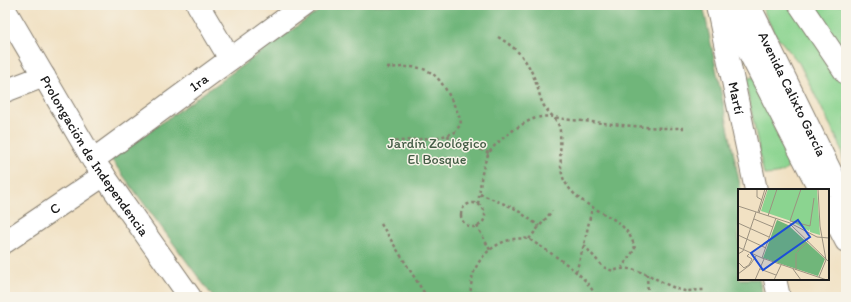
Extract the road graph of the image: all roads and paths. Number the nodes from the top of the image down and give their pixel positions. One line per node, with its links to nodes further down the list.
1 (198, 5): 9 (street)
2 (304, 5): 9 (street, 1ra)
3 (717, 5): 20 (street, Martí)
4 (725, 5): 21 (street, Avenida Calixto García)
5 (749, 5): 23 (street, Avenida Calixto García)
6 (800, 5): 11 (street)
7 (5, 10): 12 (street, Prolongación de Independencia)
8 (498, 37): 14 (path)
9 (230, 59): 19 (street, 1ra)
10 (387, 68): 16 (path)
11 (846, 73)
12 (44, 76): 13 (street); 19 (street, Prolongación de Independencia)
13 (5, 91)
14 (554, 116): 15 (path); 18 (path); 25 (path)
15 (684, 128)
16 (446, 136): 17 (path); 18 (path)
17 (391, 142)
18 (489, 153): 22 (path)
19 (98, 168): 33 (street, C); 41 (street, Prolongación de Independencia)
20 (756, 189)
21 (819, 189)
22 (480, 194): 24 (path); 30 (path)
23 (846, 203)
24 (478, 204): 29 (path); 29 (path)
25 (592, 208): 34 (path); 36 (path)
26 (829, 208): 32 (street)
27 (552, 211): 30 (path)
28 (381, 224): 42 (path)
29 (477, 226): 35 (path)
30 (539, 226): 31 (path)
31 (529, 239): 35 (path); 37 (path)
32 (846, 241)
33 (5, 242)
34 (584, 245): 36 (path); 37 (path)
35 (490, 250): 44 (path)
36 (622, 267): 38 (path)
37 (576, 272): 45 (path)
38 (647, 274): 40 (path); 46 (path)
39 (775, 280): 47 (street)
40 (704, 290)
41 (190, 297)
42 (432, 297)
43 (463, 297): 44 (path)
44 (470, 297)
45 (596, 297)
46 (648, 297)
47 (779, 297)

